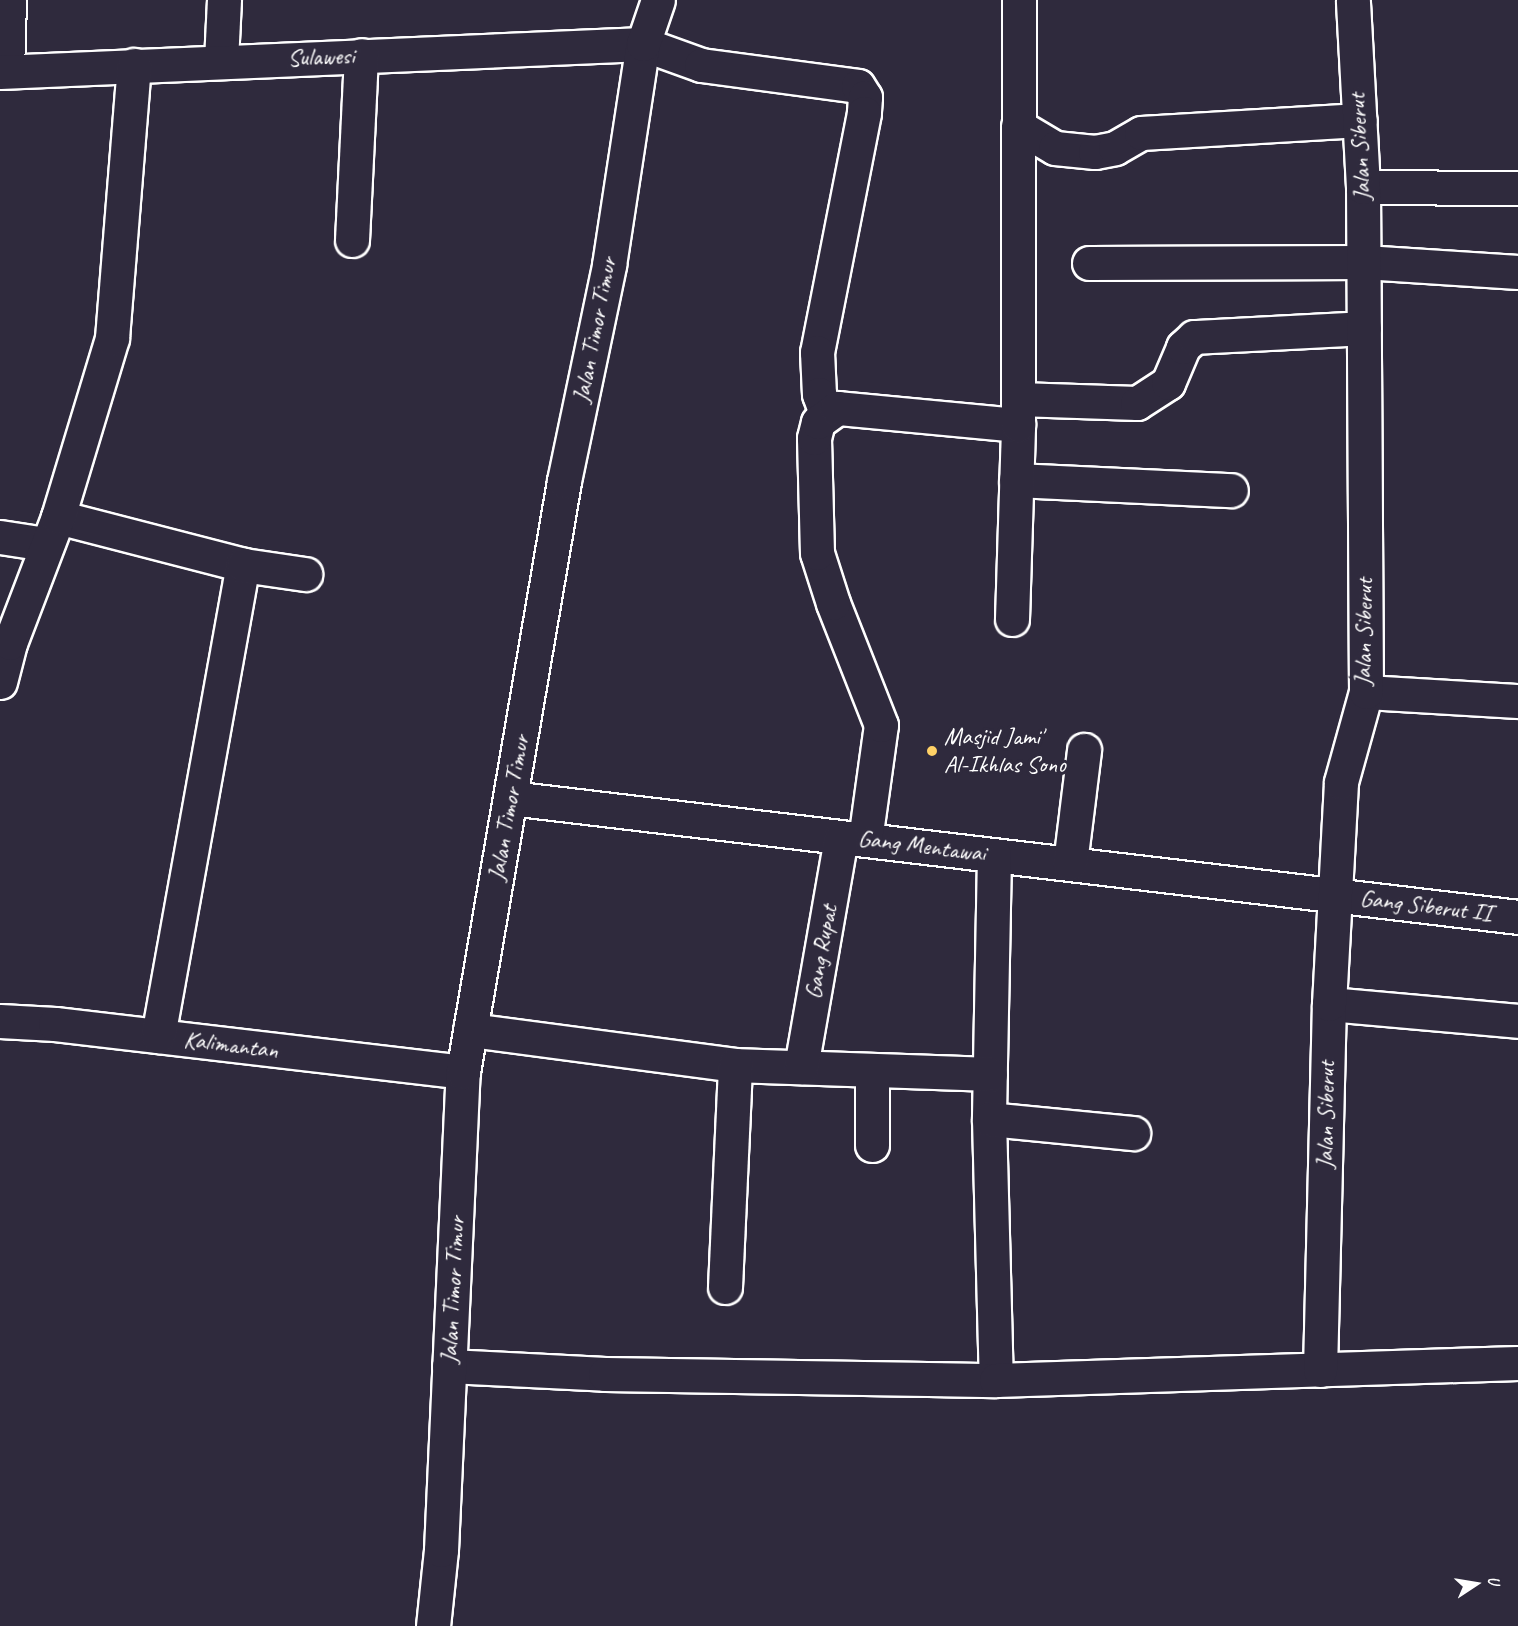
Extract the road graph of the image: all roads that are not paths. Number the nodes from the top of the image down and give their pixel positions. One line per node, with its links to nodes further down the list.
1 (9, 0): 10 (street)
2 (224, 0): 8 (street)
3 (1019, 0): 12 (street)
4 (1353, 0): 11 (street, Jalan Siberut)
5 (661, 1): 6 (street, Jalan Timor Timur)
6 (643, 44): 7 (street, Sulawesi); 21 (street); 33 (street, Jalan Timor Timur)
7 (361, 55): 8 (street, Sulawesi); 15 (street)
8 (221, 61): 9 (street, Sulawesi)
9 (134, 65): 10 (street, Sulawesi); 24 (street)
10 (3, 71)
11 (1360, 120): 12 (street); 13 (street, Jalan Siberut)
12 (1018, 126): 20 (street)
13 (1363, 187): 14 (street); 16 (street, Jalan Siberut)
14 (1518, 188)
15 (352, 240)
16 (1364, 262): 17 (street); 18 (street); 19 (street, Jalan Siberut)
17 (1089, 263)
18 (1518, 272)
19 (1364, 328): 20 (street); 30 (street, Jalan Siberut)
20 (1018, 412): 21 (street); 22 (street)
21 (825, 413): 34 (street, Gang Rupat)
22 (1016, 480): 23 (street); 28 (street)
23 (1231, 490)
24 (52, 531): 25 (street); 26 (street); 29 (street)
25 (0, 537)
26 (243, 565): 27 (street); 43 (street)
27 (305, 574)
28 (1012, 619)
29 (0, 682)
30 (1366, 692): 31 (street); 37 (street, Jalan Siberut)
31 (1518, 701)
32 (1084, 750): 36 (street)
33 (510, 798): 34 (street, Gang Mentawai); 42 (street, Jalan Timor Timur)
34 (853, 838): 35 (street, Gang Mentawai); 45 (street, Gang Rupat)
35 (994, 855): 36 (street, Gang Mentawai); 48 (street)
36 (1070, 863): 37 (street, Gang Mentawai)
37 (1335, 895): 38 (street, Gang Siberut II); 39 (street, Jalan Siberut)
38 (1518, 917)
39 (1329, 1004): 41 (street); 55 (street, Jalan Siberut)
40 (0, 1021): 43 (street, Kalimantan)
41 (1518, 1021)
42 (470, 1030): 44 (street); 46 (street, Jalan Timor Timur)
43 (158, 1036): 46 (street, Kalimantan)
44 (735, 1065): 45 (street); 52 (street)
45 (801, 1067): 47 (street)
46 (463, 1072): 54 (street, Jalan Timor Timur)
47 (872, 1073): 48 (street); 51 (street)
48 (990, 1074): 49 (street)
49 (989, 1119): 50 (street); 56 (street)
50 (1133, 1133)
51 (872, 1145)
52 (725, 1287)
53 (1518, 1363): 55 (street)
54 (449, 1366): 56 (street); 57 (street, Jalan Timor Timur)
55 (1320, 1370): 56 (street)
56 (996, 1380)
57 (433, 1626)

